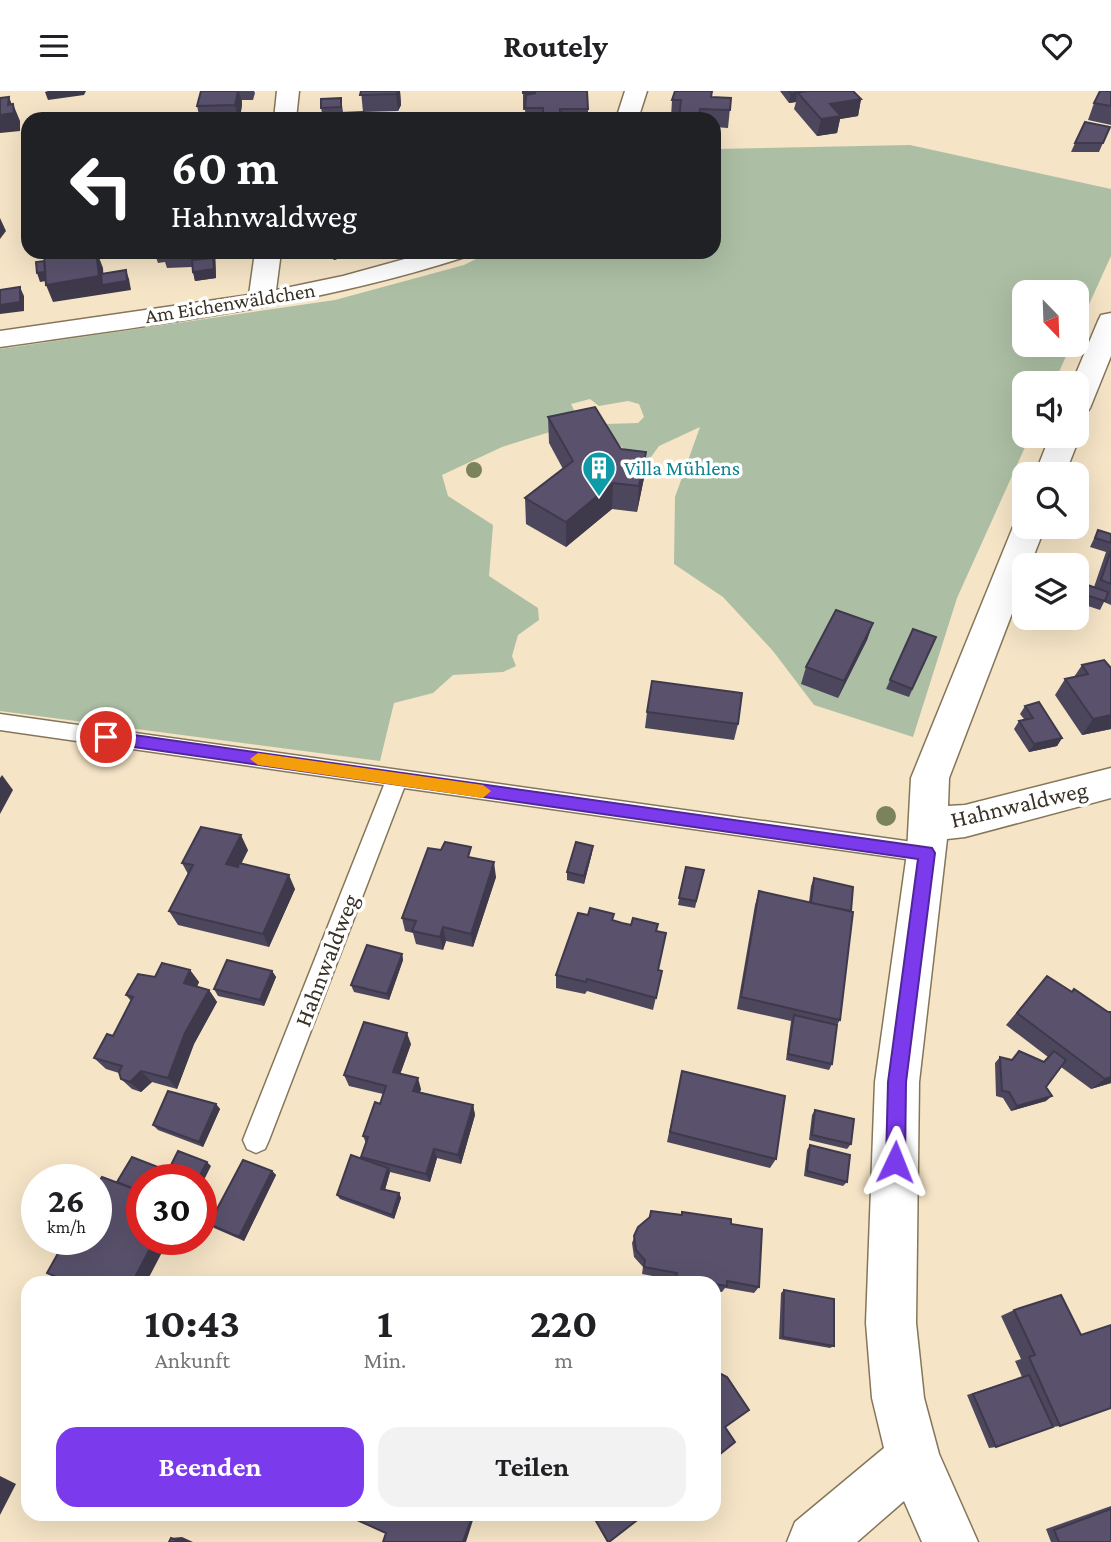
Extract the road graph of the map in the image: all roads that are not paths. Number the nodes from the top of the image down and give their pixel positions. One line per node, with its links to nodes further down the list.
1 (288, 91): 3 (street)
2 (636, 91): 4 (street)
3 (286, 112)
4 (629, 112)
5 (267, 259): 7 (street)
6 (436, 259): 7 (street, Am Eichenwäldchen)
7 (262, 299): 9 (street, Am Eichenwäldchen)
8 (1111, 321): 10 (street)
9 (0, 339)
10 (1089, 376)
11 (1024, 539): 15 (street)
12 (0, 722): 13 (lane, Hahnwaldweg)
13 (397, 779): 15 (lane, Hahnwaldweg); 16 (lane, Hahnwaldweg)
14 (1111, 783): 15 (street, Hahnwaldweg)
15 (927, 838): 17 (street)
16 (256, 1140)
17 (913, 1458): 18 (street); 19 (street)
18 (815, 1542)
19 (950, 1542)

